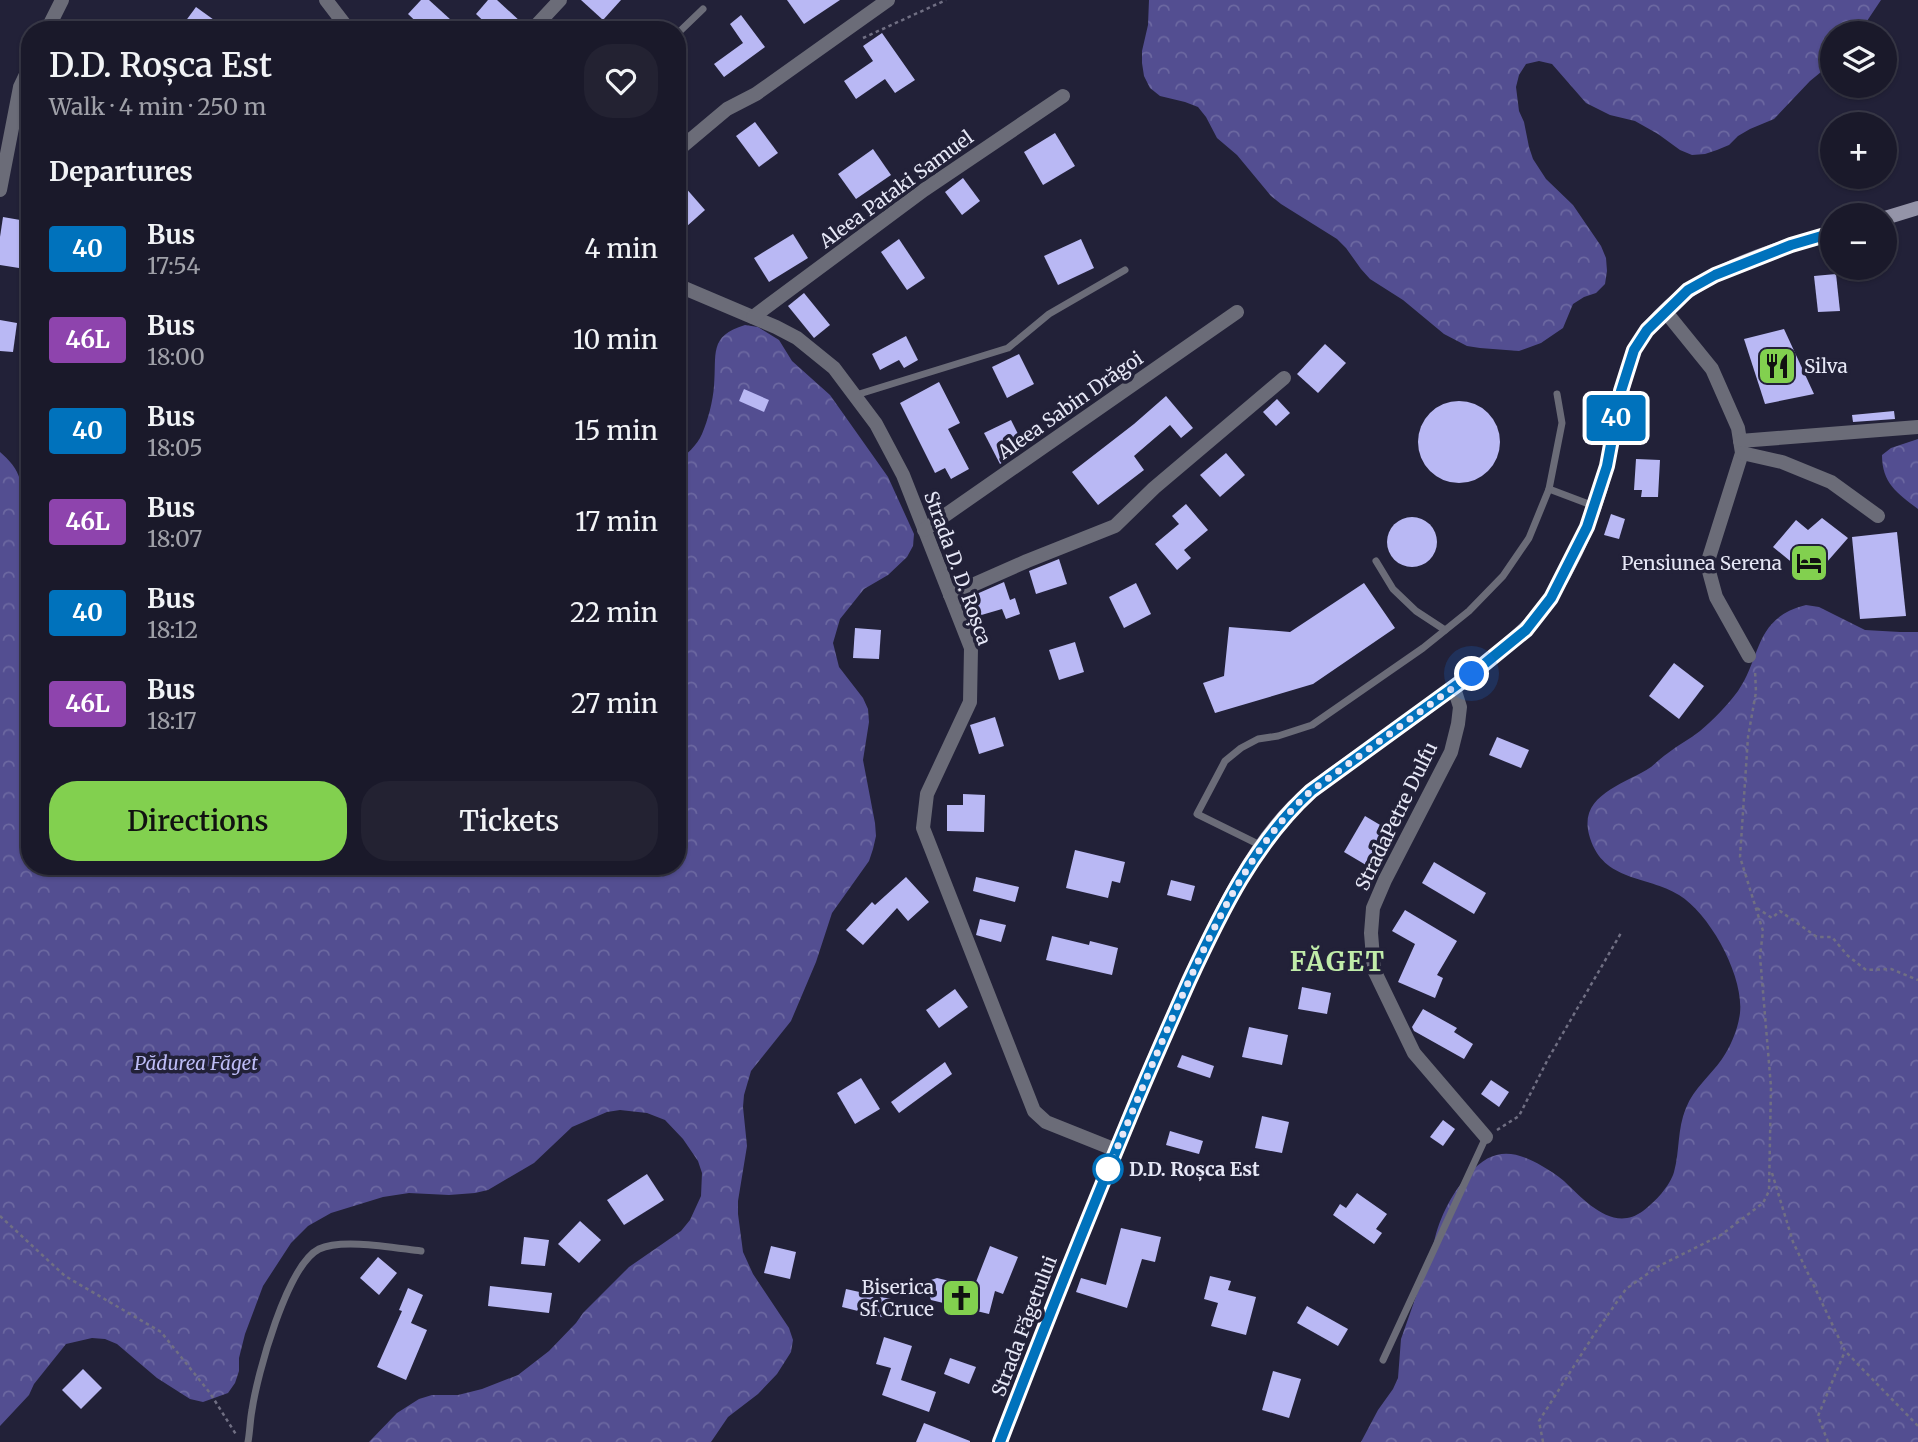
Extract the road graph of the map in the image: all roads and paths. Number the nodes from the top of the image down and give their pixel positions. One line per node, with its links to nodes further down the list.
1 (62, 0): 6 (street)
2 (326, 0): 7 (street)
3 (560, 0): 8 (street)
4 (888, 0): 12 (street)
5 (703, 9): 9 (lane)
6 (52, 21)
7 (342, 21)
8 (540, 21)
9 (686, 25)
10 (21, 85): 13 (street)
11 (1063, 96): 21 (street, Aleea Pataki Samuel)
12 (686, 143)
13 (0, 190)
14 (1918, 208): 15 (main road)
15 (1897, 214)
16 (1820, 237): 19 (main road, Strada Făgetului)
17 (1125, 270): 24 (lane)
18 (686, 289): 21 (street, Strada D. D. Roșca)
19 (1665, 311): 26 (street); 28 (main road, Strada Făgetului)
20 (1237, 312): 30 (street, Aleea Sabin Drăgoi)
21 (753, 317): 24 (street, Strada D. D. Roșca)
22 (1284, 378): 32 (street)
23 (1557, 394): 27 (lane)
24 (855, 396): 30 (street, Strada D. D. Roșca)
25 (1918, 427): 26 (street)
26 (1741, 447): 29 (street); 34 (street)
27 (1549, 489): 28 (lane); 33 (lane)
28 (1594, 506): 35 (main road, Strada Făgetului)
29 (1878, 516)
30 (924, 530): 32 (street, Strada D. D. Roșca)
31 (1376, 561): 33 (lane)
32 (950, 595): 41 (street, Strada D. D. Roșca)
33 (1445, 630): 36 (lane)
34 (1749, 656): 37 (path)
35 (1454, 688): 36 (main road, Strada Făgetului); 40 (street, StradaPetre Dulfu)
36 (1262, 846): 41 (main road, Strada Făgetului)
37 (1757, 908): 39 (path); 42 (path)
38 (1620, 933): 40 (path)
39 (1918, 980)
40 (1486, 1137): 46 (lane)
41 (1116, 1150): 50 (main road, Strada Făgetului)
42 (1771, 1170): 45 (path); 51 (path)
43 (0, 1216): 48 (path)
44 (421, 1251): 49 (lane)
45 (1845, 1351): 47 (path); 52 (path)
46 (1383, 1360)
47 (1918, 1426)
48 (240, 1442)
49 (248, 1442)
50 (1000, 1442)
51 (1543, 1442)
52 (1828, 1442)

